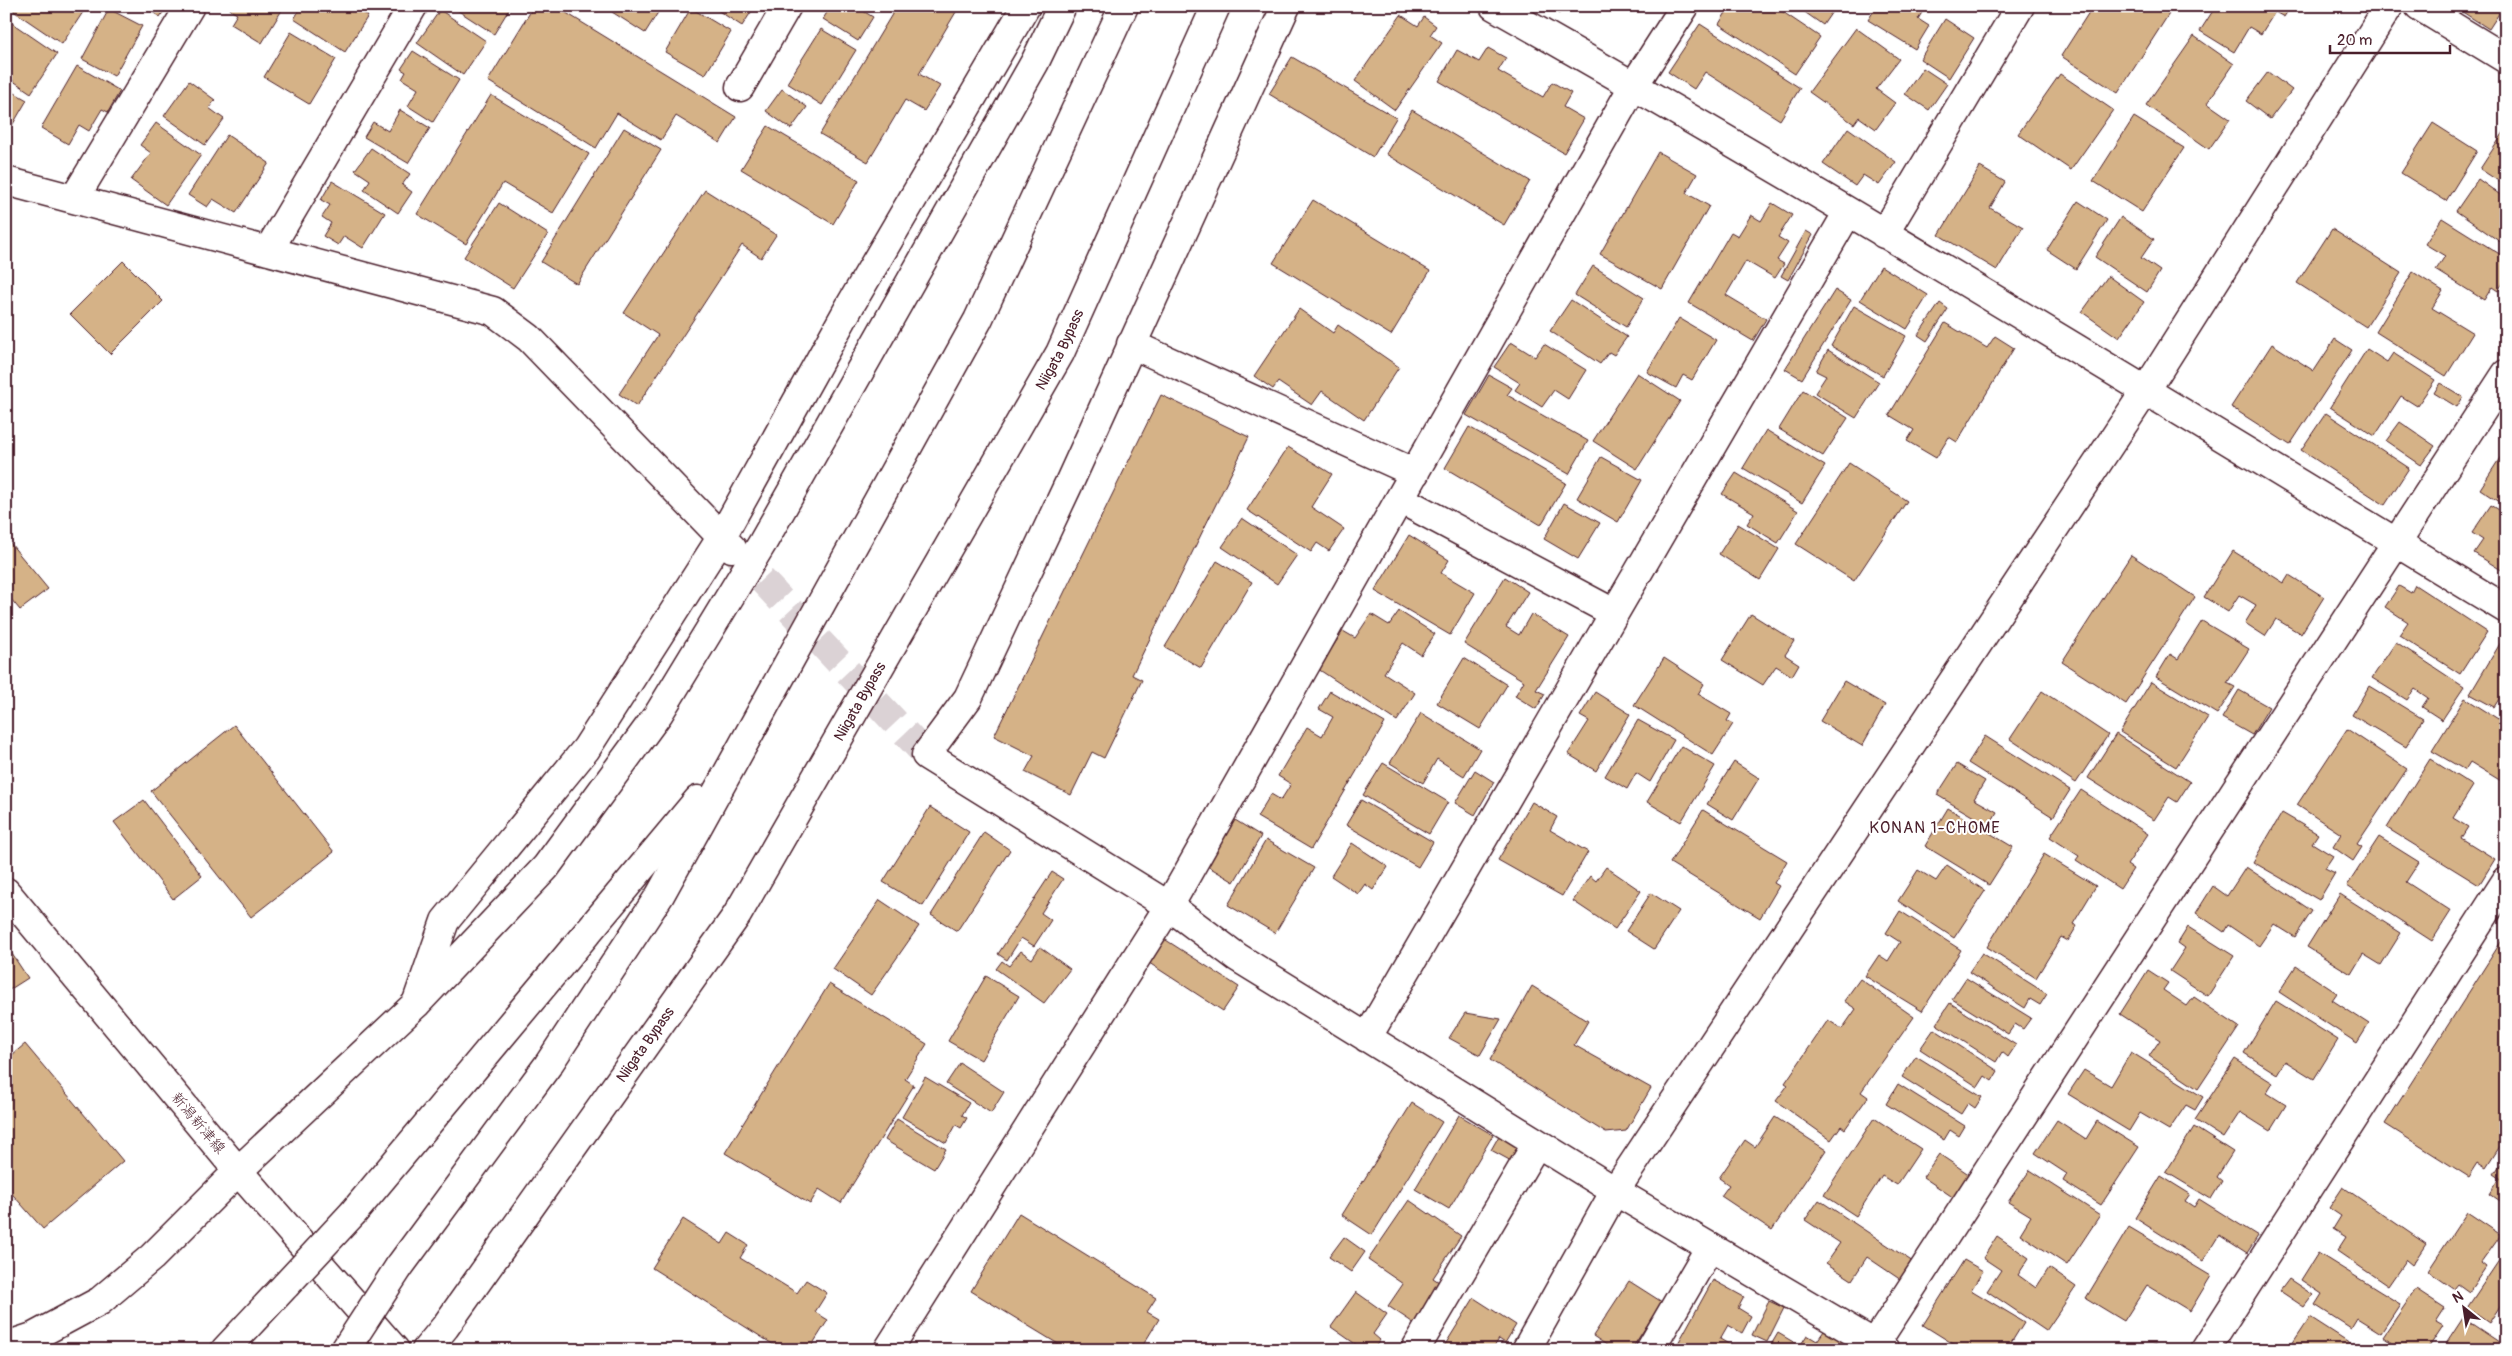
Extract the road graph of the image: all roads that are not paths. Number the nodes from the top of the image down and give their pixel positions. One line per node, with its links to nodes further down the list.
1 (190, 6): 18 (main road)
2 (413, 6): 21 (main road)
3 (787, 6): 16 (main road)
4 (1026, 6): 27 (main road)
5 (1062, 6): 35 (main road)
6 (1124, 6): 31 (main road)
7 (1216, 6): 46 (main road, Niigata Bypass)
8 (1286, 6): 22 (main road)
9 (1494, 6): 15 (main road)
10 (1685, 6): 15 (main road)
11 (2020, 6): 20 (main road)
12 (2389, 6): 24 (main road)
13 (2419, 6): 14 (main road)
14 (2506, 59)
15 (1634, 85): 19 (main road); 25 (main road)
16 (740, 87)
17 (6, 181): 18 (main road)
18 (74, 199): 21 (main road)
19 (1848, 212): 20 (main road); 30 (main road)
20 (1884, 234): 24 (main road)
21 (268, 251): 27 (main road)
22 (1131, 344): 25 (main road); 34 (main road)
23 (2506, 374): 28 (main road)
24 (2146, 390): 28 (main road); 39 (main road)
25 (1415, 473): 26 (main road)
26 (1400, 499): 30 (main road); 34 (main road)
27 (726, 543): 35 (main road)
28 (2396, 543): 29 (main road); 42 (main road)
29 (2506, 609)
30 (1614, 613): 36 (main road)
31 (736, 754): 43 (main road, bridge); 44 (main road, bridge)
32 (2506, 881): 51 (main road)
33 (6, 892): 38 (main road, 新潟新津線)
34 (1168, 906): 36 (main road); 47 (main road)
35 (416, 1004): 38 (main road)
36 (1367, 1038): 37 (main road)
37 (1537, 1143): 39 (main road); 48 (main road)
38 (238, 1171): 41 (main road); 45 (main road, 新潟新津線)
39 (1615, 1191): 40 (main road); 49 (main road)
40 (1710, 1247): 42 (main road); 50 (main road)
41 (6, 1346)
42 (1877, 1348)
43 (225, 1350)
44 (345, 1350)
45 (396, 1350)
46 (426, 1350)
47 (888, 1350)
48 (1415, 1350)
49 (1526, 1350)
50 (1650, 1350)
51 (2205, 1350)

